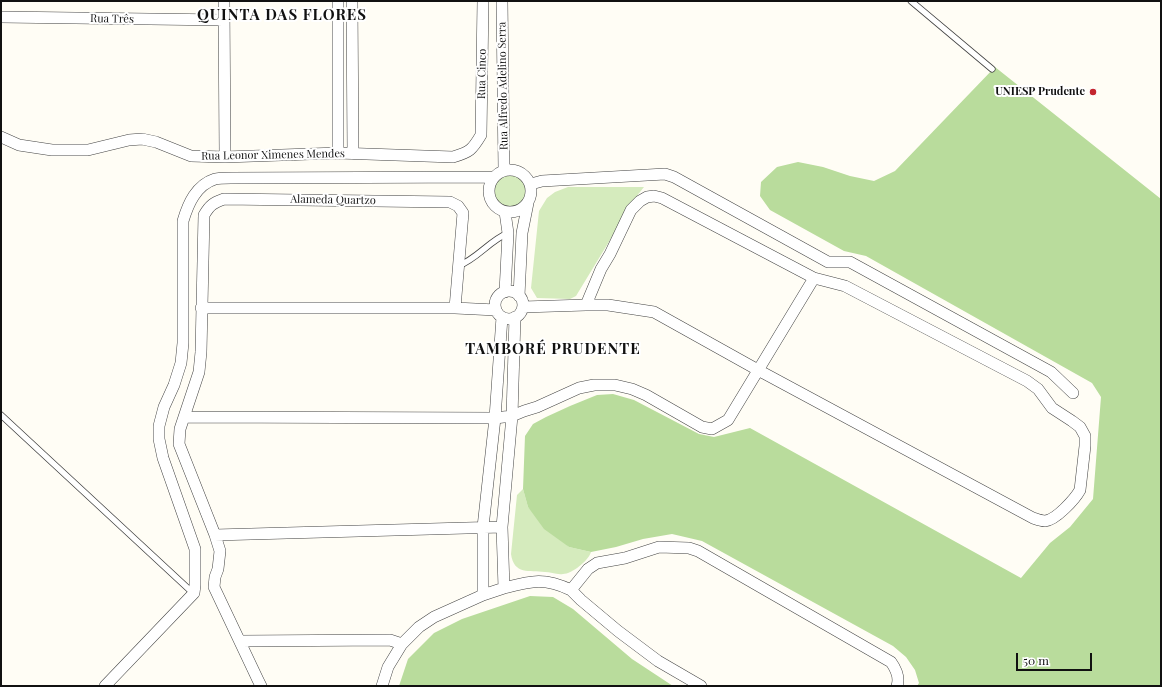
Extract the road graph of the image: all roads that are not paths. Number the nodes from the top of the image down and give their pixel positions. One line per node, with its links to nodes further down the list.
1 (224, 1): 8 (street)
2 (338, 1): 12 (street)
3 (352, 1): 13 (street)
4 (482, 1): 11 (street, Rua Cinco)
5 (502, 1): 15 (street, Rua Alfredo Adelino Serra)
6 (911, 1): 9 (lane)
7 (1, 18): 8 (street, Rua Três)
8 (224, 20): 14 (street)
9 (992, 69)
10 (1, 137): 14 (street, Rua Leonor Ximenes Mendes)
11 (476, 145): 13 (street, Rua Leonor Ximenes Mendes)
12 (338, 153): 13 (street, Rua Leonor Ximenes Mendes); 14 (street, Rua Leonor Ximenes Mendes)
13 (353, 154)
14 (225, 157)
15 (504, 170): 16 (street); 17 (street)
16 (494, 177): 19 (street); 42 (street)
17 (531, 184): 18 (street); 32 (street)
18 (528, 203): 19 (street); 24 (street)
19 (505, 212): 20 (street)
20 (508, 233): 21 (lane); 23 (street)
21 (458, 266): 27 (street, Alameda Quartzo); 28 (street, Alameda Quartzo)
22 (814, 278): 25 (street); 31 (street); 31 (street)
23 (504, 292): 24 (street); 29 (street)
24 (519, 296): 26 (street)
25 (586, 305): 26 (street); 31 (street)
26 (523, 307): 30 (street)
27 (201, 308): 28 (street); 35 (street)
28 (455, 308): 29 (street)
29 (499, 313): 30 (street); 36 (street)
30 (515, 317): 34 (street)
31 (758, 370): 34 (street)
32 (1073, 393)
33 (1, 415): 42 (lane)
34 (512, 416): 36 (street); 37 (street)
35 (184, 417): 36 (street); 39 (street)
36 (495, 418): 38 (street)
37 (502, 527): 38 (street); 40 (street)
38 (483, 528): 39 (street); 43 (street)
39 (216, 535): 44 (street)
40 (504, 588): 41 (street); 43 (street)
41 (571, 590): 49 (street); 50 (street)
42 (194, 593): 46 (street)
43 (483, 595): 45 (street)
44 (240, 641): 45 (street); 47 (street)
45 (402, 644): 48 (street)
46 (105, 686)
47 (261, 686)
48 (382, 686)
49 (701, 686)
50 (897, 686)

